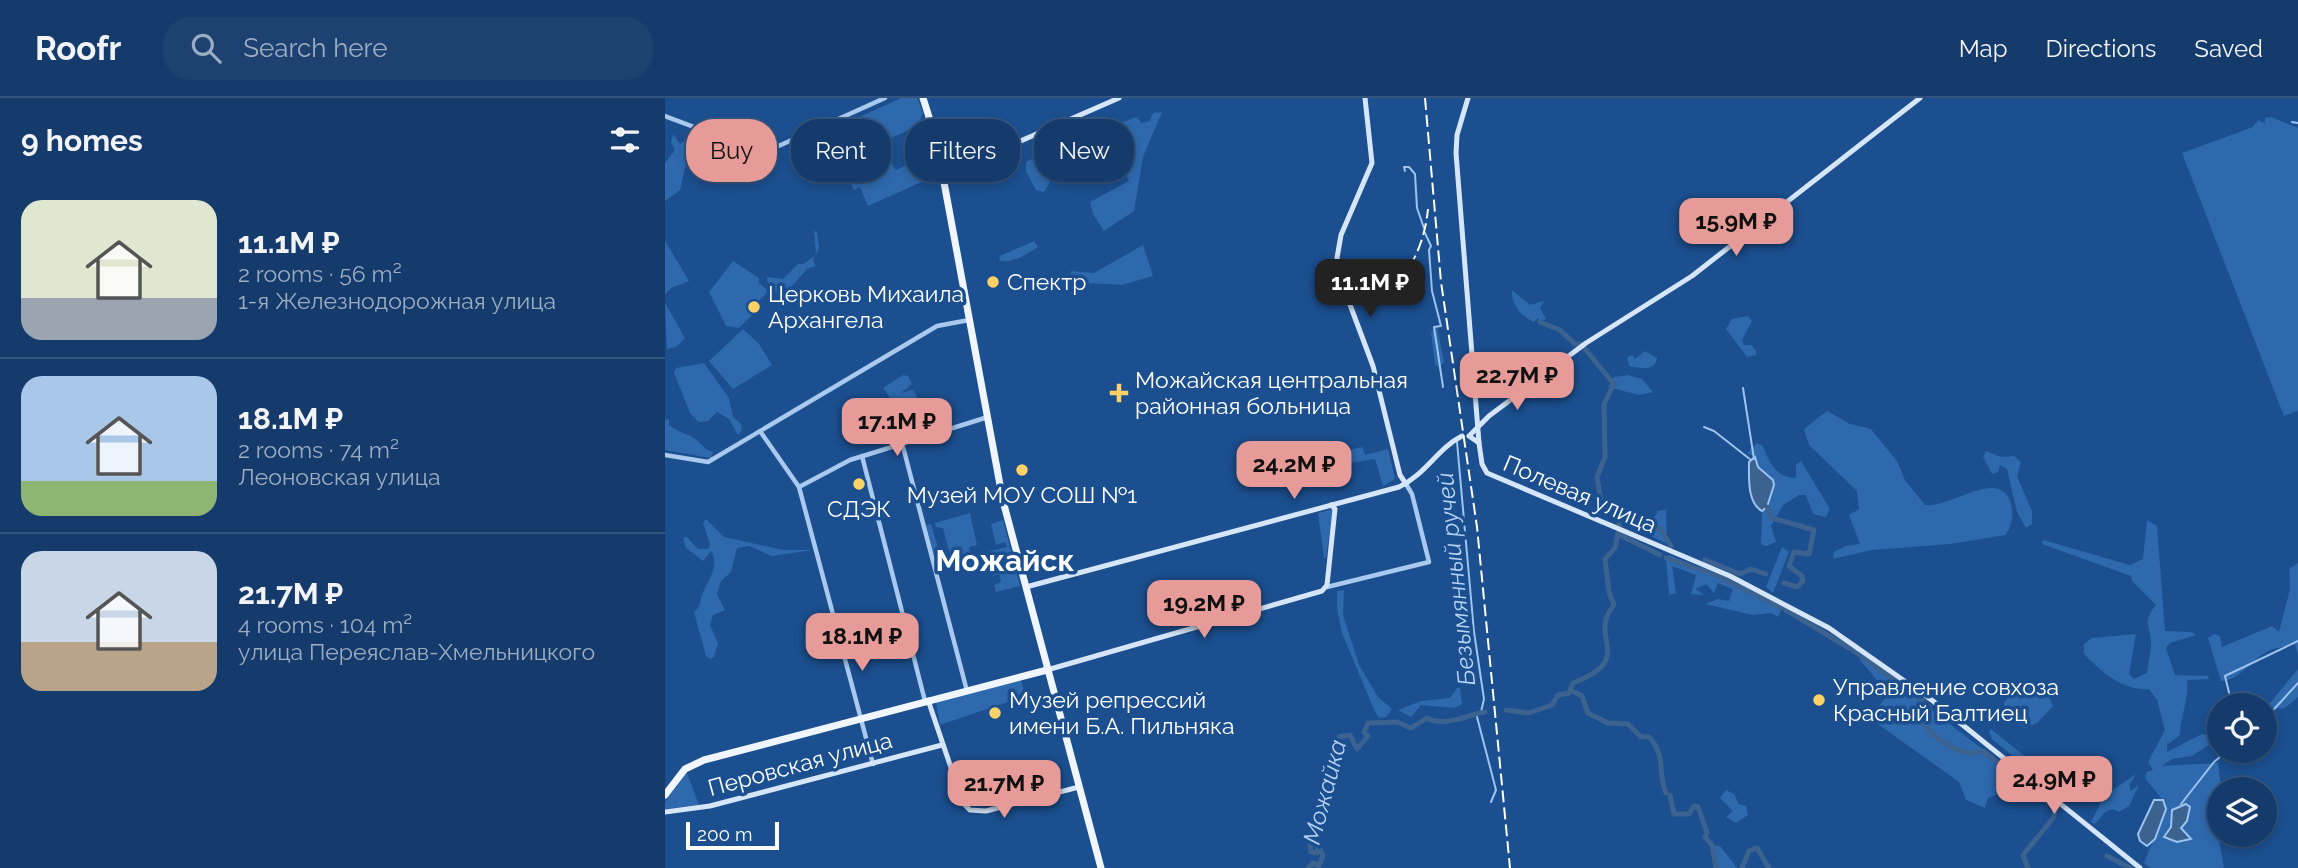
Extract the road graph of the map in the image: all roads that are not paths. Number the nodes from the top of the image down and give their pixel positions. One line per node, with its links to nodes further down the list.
1 (885, 98): 7 (street)
2 (923, 98): 8 (main road)
3 (1119, 98): 9 (main road)
4 (1365, 98): 23 (main road)
5 (1468, 98): 12 (main road, Полевая улица)
6 (1920, 98): 13 (main road)
7 (665, 116)
8 (931, 119)
9 (1020, 141)
10 (944, 182): 11 (main road)
11 (969, 320): 14 (main road); 17 (street)
12 (1477, 405): 13 (main road); 15 (main road, Полевая улица)
13 (1489, 416): 16 (main road)
14 (988, 417): 19 (street); 28 (main road)
15 (1478, 417): 16 (main road, Полевая улица); 18 (main road)
16 (1478, 428): 18 (main road); 20 (main road, Полевая улица)
17 (759, 431): 21 (street); 24 (street)
18 (1465, 436): 20 (main road); 23 (main road)
19 (902, 443): 22 (street); 31 (street)
20 (1479, 443): 40 (main road, Полевая улица)
21 (665, 455)
22 (862, 456): 24 (street); 32 (street)
23 (1406, 484): 25 (main road); 29 (street)
24 (799, 487): 33 (street)
25 (1344, 502): 26 (main road); 27 (main road)
26 (1331, 505): 27 (main road); 28 (main road)
27 (1334, 515): 29 (main road)
28 (1026, 587): 30 (main road)
29 (1326, 589): 30 (main road)
30 (1047, 670): 31 (main road); 36 (main road)
31 (967, 691): 32 (main road)
32 (927, 700): 33 (main road); 34 (main road)
33 (860, 717): 35 (street); 37 (main road)
34 (942, 745): 35 (main road, Перовская улица); 36 (main road)
35 (873, 764): 38 (main road, Перовская улица)
36 (1079, 787): 39 (main road)
37 (665, 795)
38 (665, 812)
39 (1101, 868)
40 (2140, 868)

